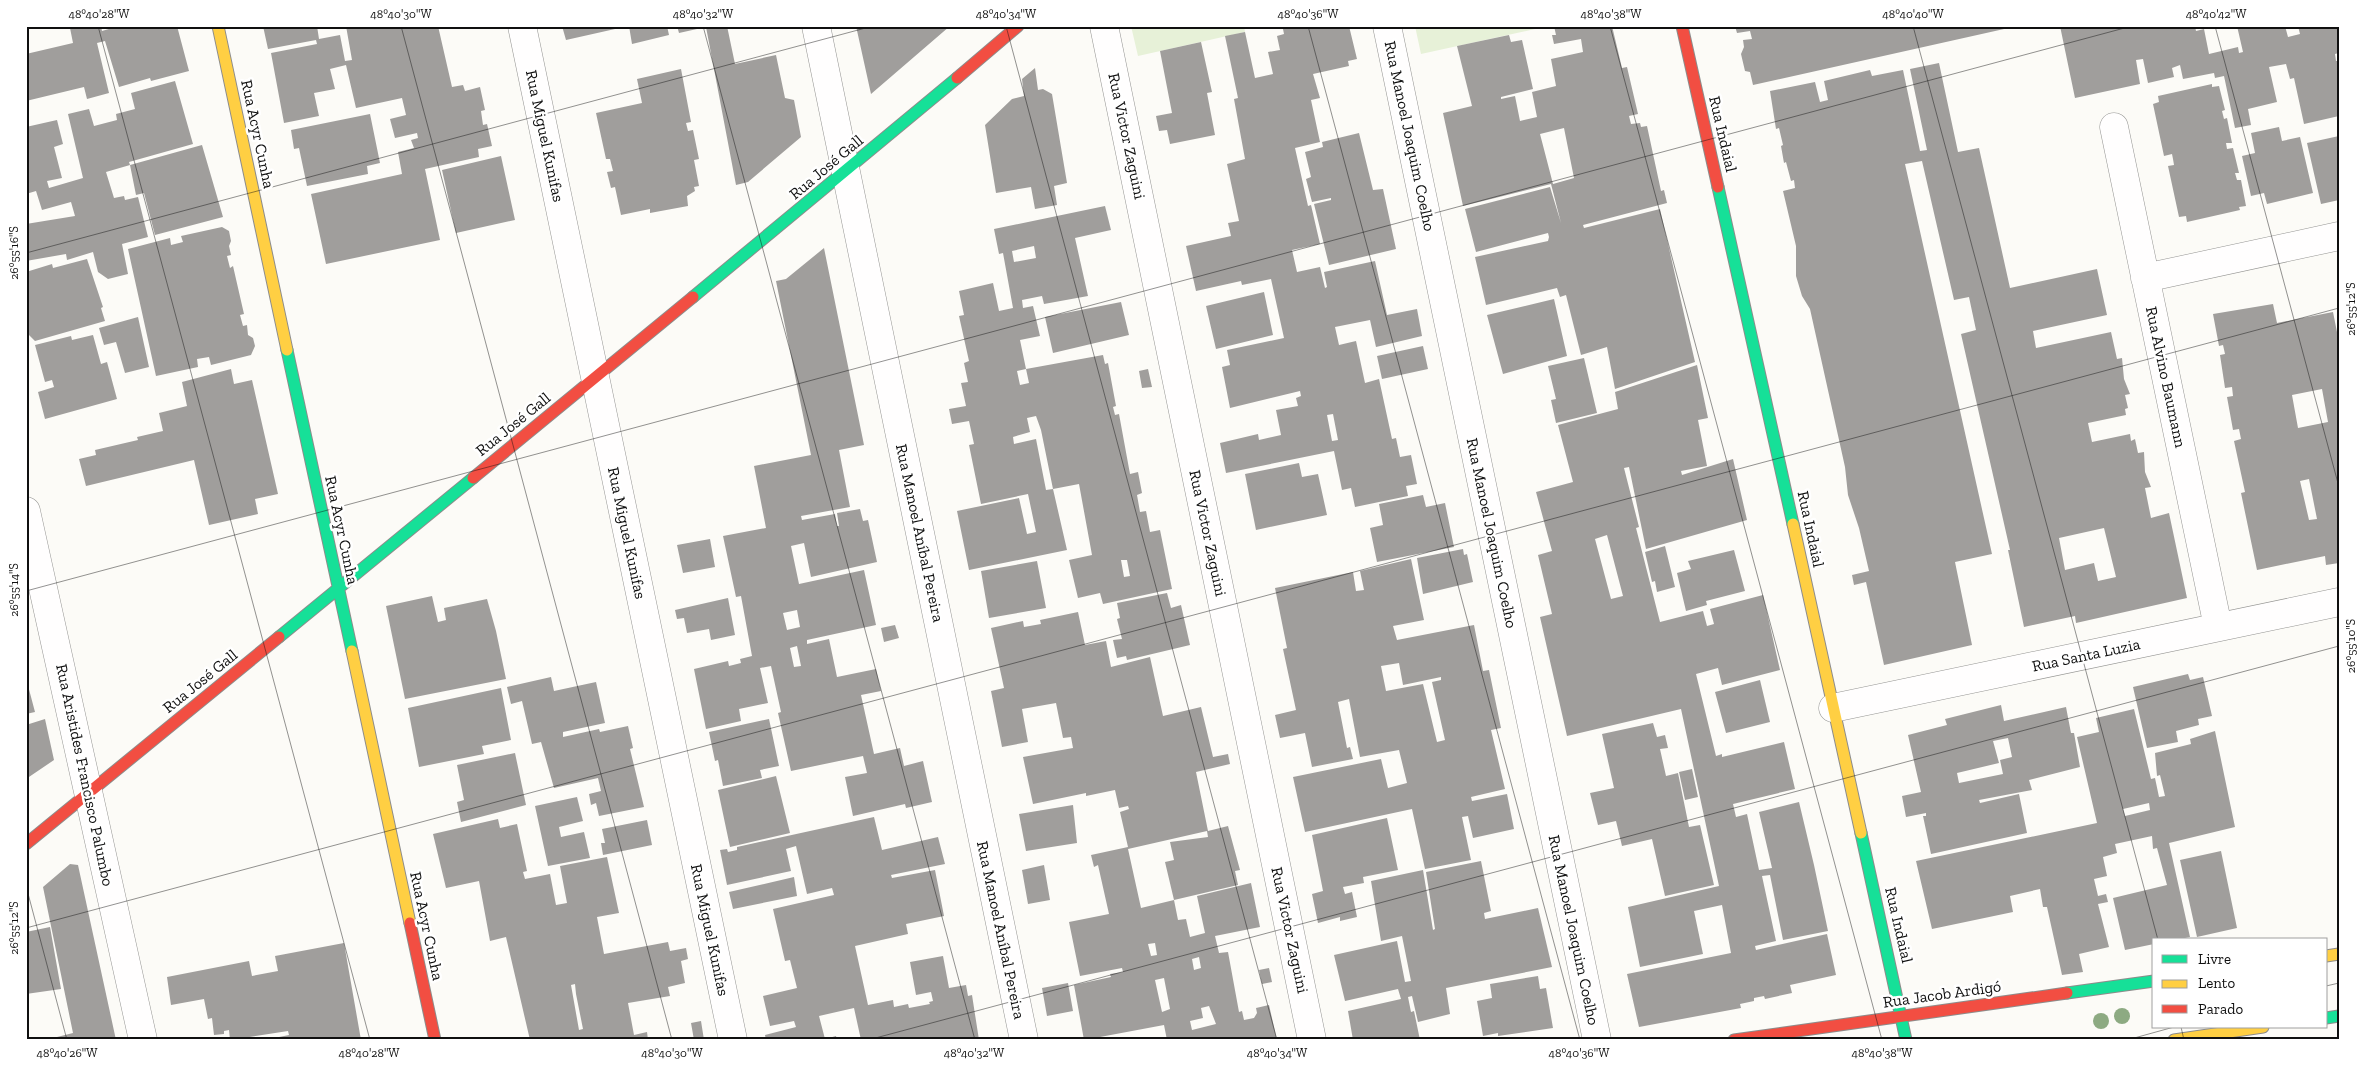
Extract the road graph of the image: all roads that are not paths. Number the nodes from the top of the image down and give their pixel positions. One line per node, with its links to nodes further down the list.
1 (218, 26): 14 (main road, Rua Acyr Cunha)
2 (522, 26): 12 (street, Rua Miguel Kunifas)
3 (816, 26): 9 (street, Rua Manoel Aníbal Pereira)
4 (1018, 26): 9 (main road, Rua José Gall)
5 (1104, 26): 27 (street, Rua Victor Zaguini)
6 (1387, 26): 28 (street, Rua Manoel Joaquim Coelho)
7 (1682, 26): 17 (main road, Rua Indaial)
8 (2114, 127): 11 (street, Rua Alvino Baumann)
9 (846, 172): 12 (main road, Rua José Gall); 26 (street, Rua Manoel Aníbal Pereira)
10 (2339, 236): 11 (street)
11 (2145, 278): 16 (street, Rua Alvino Baumann)
12 (595, 378): 14 (main road, Rua José Gall); 25 (street, Rua Miguel Kunifas)
13 (26, 511): 18 (street, Rua Aristides Francisco Palumbo)
14 (338, 588): 18 (main road, Rua José Gall); 24 (main road, Rua Acyr Cunha)
15 (2339, 602): 16 (street, Rua Santa Luzia)
16 (2218, 627): 17 (street, Rua Santa Luzia)
17 (1833, 708): 21 (main road, Rua Indaial)
18 (90, 792): 19 (main road, Rua José Gall); 23 (street, Rua Aristides Francisco Palumbo)
19 (26, 844)
20 (2152, 981): 21 (main road, Rua Jacob Ardigó)
21 (1901, 1016): 29 (main road, Rua Jacob Ardigó); 30 (main road, Rua Indaial)
22 (2256, 1028): 31 (main road)
23 (142, 1040)
24 (435, 1040)
25 (733, 1040)
26 (1024, 1040)
27 (1312, 1040)
28 (1597, 1040)
29 (1734, 1040)
30 (1906, 1040)
31 (2174, 1040)

